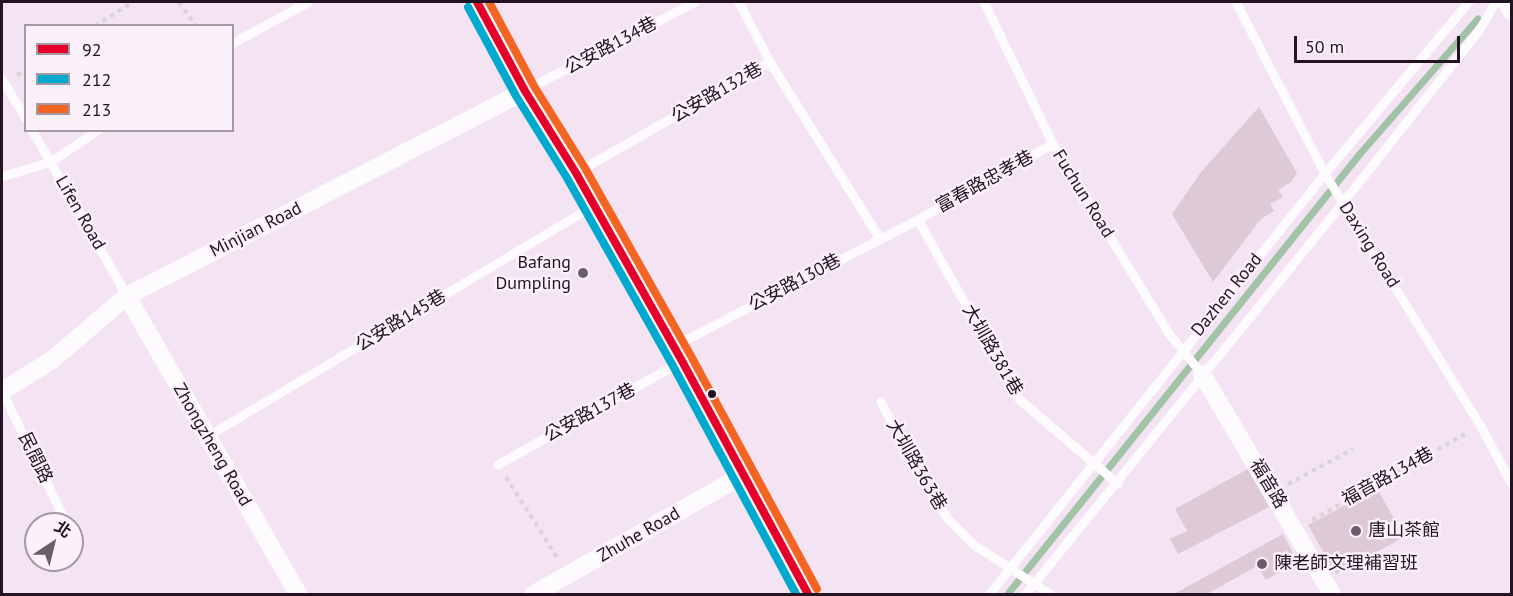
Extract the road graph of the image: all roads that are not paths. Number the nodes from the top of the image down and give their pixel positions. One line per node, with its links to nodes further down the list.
1 (309, 2): 9 (lane)
2 (477, 2): 12 (main road)
3 (696, 2): 12 (lane, 公安路134巷)
4 (739, 2): 10 (lane)
5 (984, 2): 16 (lane, Fuchun Road)
6 (1236, 2): 19 (lane, Daxing Road)
7 (1469, 2): 19 (lane, Dazhen Road)
8 (1507, 5): 21 (lane, Dazhen Road)
9 (234, 43)
10 (770, 62): 18 (lane, 公安路132巷); 24 (lane, 公安路132巷)
11 (2, 79): 13 (lane)
12 (525, 91): 18 (main road); 25 (street, Minjian Road)
13 (24, 116)
14 (33, 132): 17 (lane, Lifen Road)
15 (96, 132): 17 (lane)
16 (1053, 144): 23 (lane, 富春路忠孝巷); 26 (lane, Fuchun Road)
17 (51, 162): 20 (lane); 25 (lane, Lifen Road)
18 (576, 173): 22 (main road)
19 (1325, 174): 21 (lane, Daxing Road); 26 (lane, Dazhen Road)
20 (2, 177)
21 (1343, 203): 28 (lane, Dazhen Road); 36 (lane, Daxing Road)
22 (594, 206): 27 (main road); 31 (lane, 公安路145巷)
23 (918, 220): 24 (lane, 公安路130巷); 32 (lane, 大圳路381巷)
24 (880, 239): 27 (lane, 公安路130巷)
25 (127, 296): 29 (street, Minjian Road); 31 (street, Zhongzheng Road)
26 (1182, 350): 28 (lane, Fuchun Road); 32 (lane, Dazhen Road)
27 (678, 354): 33 (lane, 公安路137巷); 34 (main road)
28 (1202, 374): 35 (lane, Dazhen Road); 46 (street, 福音路)
29 (2, 391): 37 (lane, 民間路)
30 (881, 402): 38 (lane, 大圳路363巷)
31 (207, 436): 40 (street, Zhongzheng Road)
32 (1095, 461): 35 (lane, 大圳路381巷); 38 (lane, Dazhen Road)
33 (498, 465)
34 (743, 475): 41 (street, Zhuhe Road); 42 (main road)
35 (1118, 484): 39 (lane, Dazhen Road)
36 (1512, 484)
37 (61, 512)
38 (1011, 570): 39 (lane, 大圳路363巷); 43 (lane, Dazhen Road)
39 (1035, 586): 44 (lane, Dazhen Road); 45 (lane, 大圳路363巷)
40 (298, 594)
41 (534, 594)
42 (808, 594)
43 (990, 594)
44 (1026, 594)
45 (1050, 594)
46 (1332, 594)

